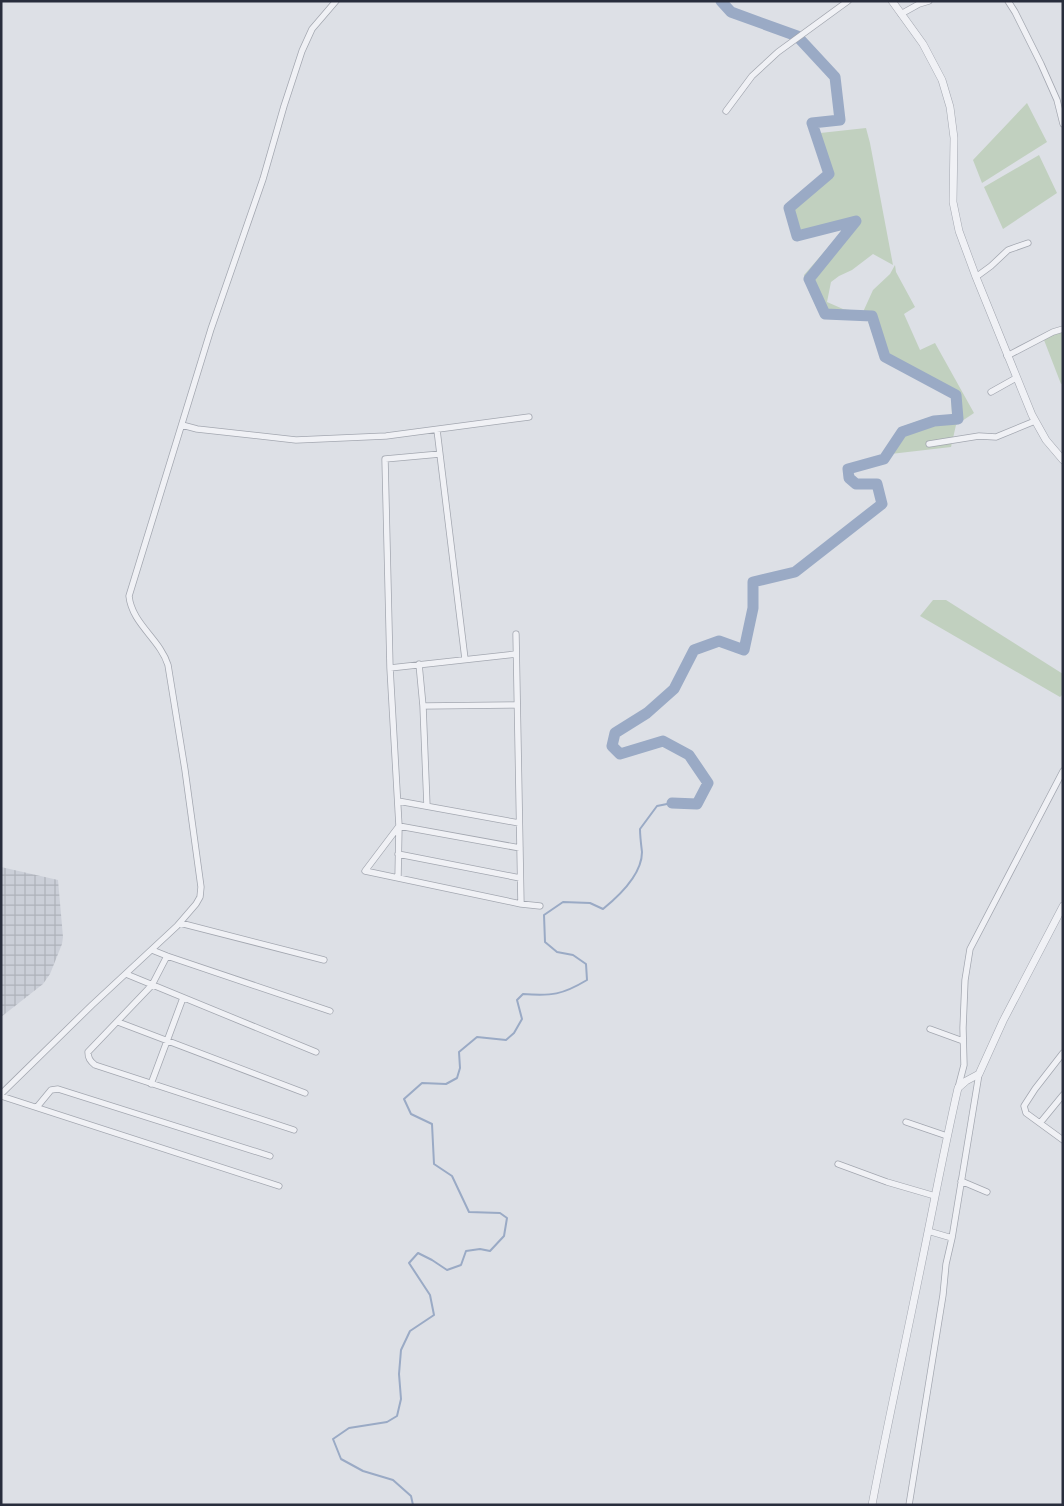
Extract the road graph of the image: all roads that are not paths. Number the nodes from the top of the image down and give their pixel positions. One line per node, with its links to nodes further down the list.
1 (336, 1): 17 (street)
2 (848, 1): 7 (street)
3 (892, 1): 6 (street)
4 (929, 1): 6 (street)
5 (1008, 1): 8 (street)
6 (901, 14): 10 (street)
7 (726, 111)
8 (1063, 124)
9 (1028, 243): 10 (street)
10 (976, 277): 12 (street)
11 (1063, 329): 12 (street)
12 (1007, 356): 13 (street)
13 (1016, 378): 14 (street); 16 (street)
14 (991, 392)
15 (529, 417): 18 (street)
16 (1035, 421): 19 (street); 21 (street)
17 (182, 425): 18 (street); 41 (street)
18 (437, 430): 20 (street)
19 (929, 444)
20 (440, 454): 24 (street); 26 (street)
21 (1063, 460)
22 (516, 634): 23 (street)
23 (516, 654): 24 (street); 28 (street)
24 (465, 659): 25 (street)
25 (419, 664): 26 (street); 27 (street)
26 (390, 668): 30 (street)
27 (423, 706): 28 (street); 31 (street)
28 (517, 706): 32 (street)
29 (1063, 770): 52 (street)
30 (398, 801): 31 (street); 33 (street)
31 (427, 806): 32 (street)
32 (519, 823): 34 (street)
33 (399, 826): 34 (street); 35 (street); 36 (street)
34 (520, 848): 37 (street)
35 (398, 854): 36 (street); 37 (street)
36 (398, 878): 38 (street)
37 (520, 878): 38 (street)
38 (521, 904): 39 (street)
39 (540, 906)
40 (1063, 906): 55 (street)
41 (180, 923): 42 (street); 44 (street)
42 (152, 950): 43 (street); 45 (street)
43 (167, 956): 46 (street); 48 (street)
44 (324, 960)
45 (126, 974): 46 (street); 59 (street)
46 (152, 985): 47 (street); 49 (street)
47 (183, 998): 51 (street); 53 (street)
48 (330, 1011)
49 (118, 1022): 51 (street); 56 (street)
50 (930, 1029): 52 (street)
51 (166, 1040): 56 (street); 58 (street)
52 (963, 1041): 57 (street)
53 (316, 1052)
54 (1063, 1053): 63 (street)
55 (979, 1074): 57 (street); 69 (street)
56 (152, 1084): 64 (street)
57 (958, 1088): 65 (street)
58 (305, 1093)
59 (1, 1095): 61 (street)
60 (1063, 1095): 63 (street)
61 (37, 1107): 67 (street); 70 (street)
62 (906, 1122): 65 (street)
63 (1040, 1123): 66 (street)
64 (294, 1130)
65 (947, 1136): 72 (street)
66 (1062, 1137)
67 (270, 1156)
68 (838, 1164): 72 (street)
69 (961, 1181): 71 (street); 74 (street)
70 (279, 1186)
71 (987, 1192)
72 (935, 1196): 73 (street)
73 (928, 1231): 74 (street); 75 (street)
74 (952, 1238): 76 (street)
75 (872, 1505)
76 (909, 1505)

